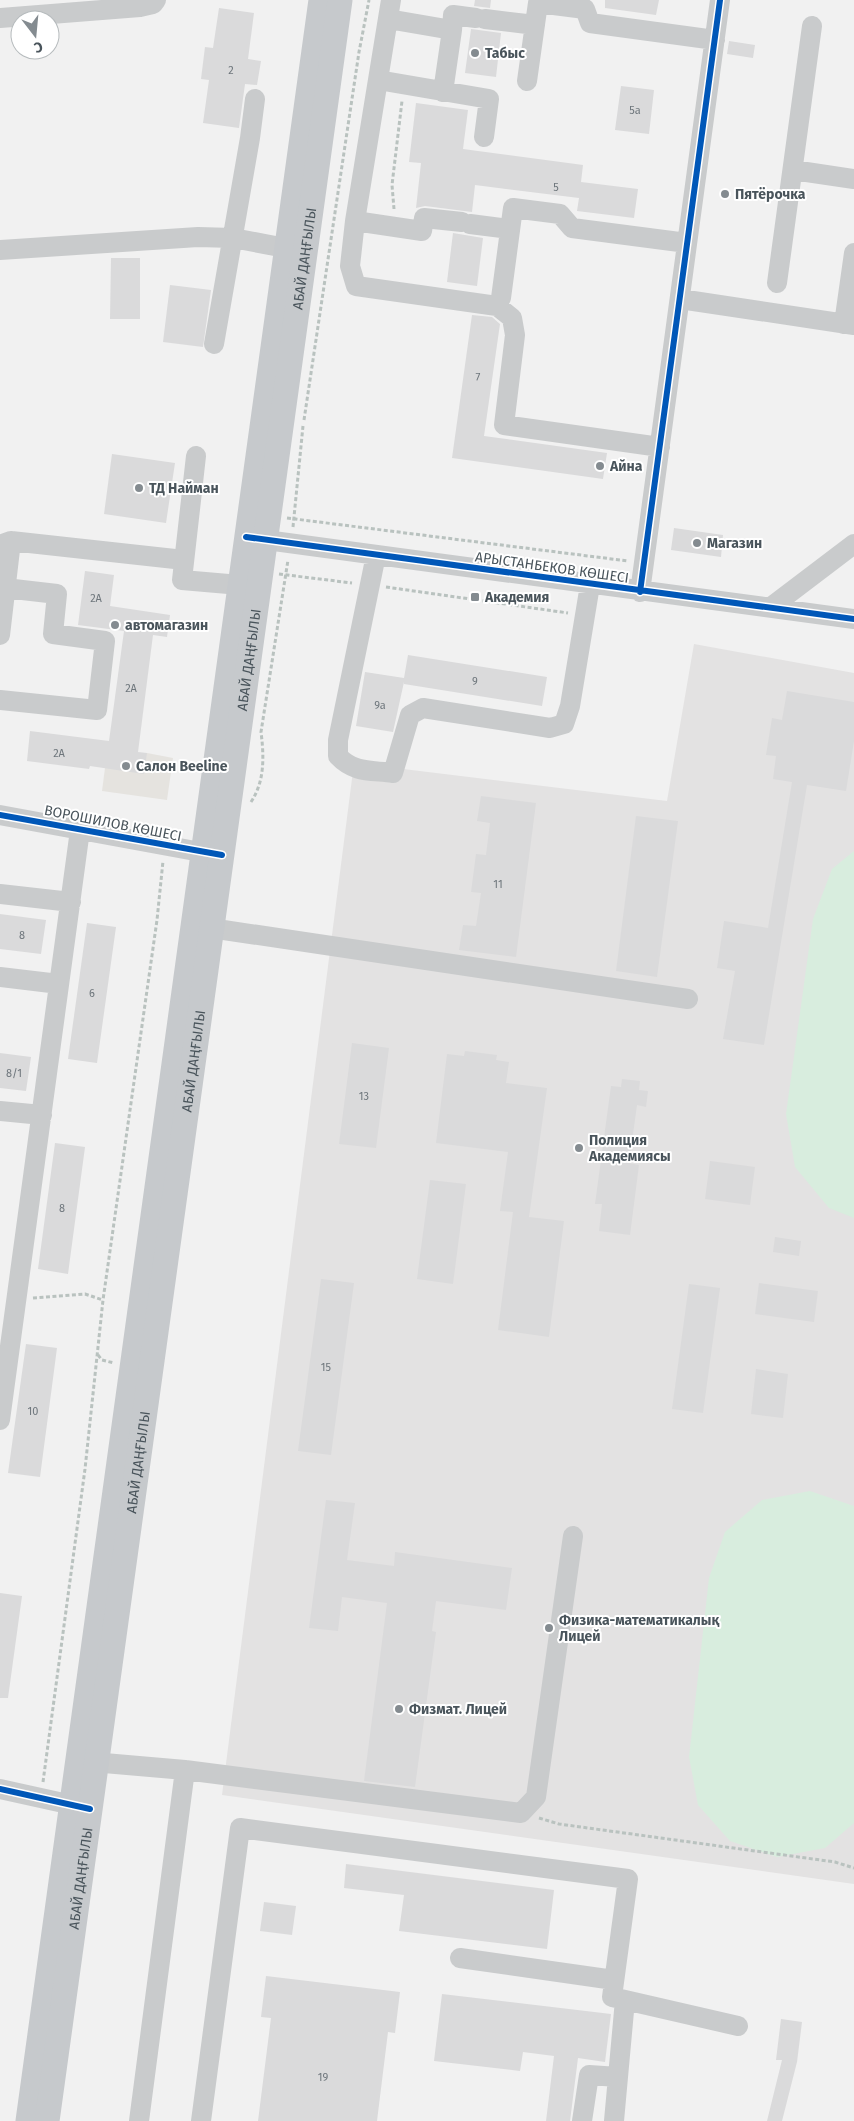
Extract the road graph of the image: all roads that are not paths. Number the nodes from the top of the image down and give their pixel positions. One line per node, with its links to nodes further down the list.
1 (156, 0): 6 (street)
2 (321, 0): 23 (main road, АБАЙ ДАҢҒЫЛЫ)
3 (340, 0): 23 (main road, АБАЙ ДАҢҒЫЛЫ)
4 (720, 0): 10 (street)
5 (389, 9): 9 (street); 11 (street)
6 (0, 18)
7 (535, 25): 9 (street); 10 (street); 12 (street)
8 (812, 26): 16 (street)
9 (452, 30): 13 (street)
10 (715, 40): 21 (street)
11 (378, 80): 13 (street); 18 (street)
12 (527, 81)
13 (443, 92): 15 (street)
14 (255, 100): 20 (street)
15 (484, 138)
16 (793, 170): 17 (street); 25 (street)
17 (854, 179)
18 (355, 221): 19 (street); 30 (street)
19 (510, 229): 21 (street); 26 (street)
20 (233, 238): 22 (street); 23 (street); 29 (street)
21 (687, 243): 27 (street)
22 (0, 250)
23 (296, 250): 32 (main road, АБАЙ ДАҢҒЫЛЫ); 32 (main road, АБАЙ ДАҢҒЫЛЫ)
24 (854, 253): 28 (street)
25 (777, 283)
26 (501, 298)
27 (680, 299): 28 (street); 30 (street)
28 (849, 324)
29 (214, 344)
30 (660, 447): 40 (street)
31 (196, 456): 36 (street)
32 (256, 539): 35 (street, АРЫСТАНБЕКОВ КӨШЕСІ); 37 (main road, АБАЙ ДАҢҒЫЛЫ); 47 (main road, АБАЙ ДАҢҒЫЛЫ)
33 (6, 543): 36 (street); 39 (street)
34 (854, 544): 41 (street)
35 (376, 555): 38 (street, АРЫСТАНБЕКОВ КӨШЕСІ); 38 (street)
36 (184, 560): 37 (street)
37 (240, 585): 47 (main road, АБАЙ ДАҢҒЫЛЫ)
38 (590, 585): 40 (street, АРЫСТАНБЕКОВ КӨШЕСІ)
39 (5, 588): 43 (street); 44 (street)
40 (640, 592): 41 (street, АРЫСТАНБЕКОВ КӨШЕСІ)
41 (771, 607): 42 (street, АРЫСТАНБЕКОВ КӨШЕСІ)
42 (854, 619)
43 (0, 635)
44 (0, 700)
45 (0, 815): 46 (street, ВОРОШИЛОВ КӨШЕСІ)
46 (80, 830): 47 (street, ВОРОШИЛОВ КӨШЕСІ); 49 (street)
47 (212, 854): 50 (main road, АБАЙ ДАҢҒЫЛЫ)
48 (0, 894): 49 (street)
49 (71, 902): 52 (street)
50 (202, 927): 53 (street); 59 (main road, АБАЙ ДАҢҒЫЛЫ)
51 (0, 977): 52 (street)
52 (59, 984): 55 (street)
53 (688, 999)
54 (0, 1111): 55 (street)
55 (42, 1115): 56 (street)
56 (8, 1298): 57 (street)
57 (0, 1420)
58 (574, 1536): 60 (street)
59 (86, 1762): 60 (street); 62 (main road, АБАЙ ДАҢҒЫЛЫ)
60 (185, 1770): 70 (street)
61 (0, 1789): 62 (street)
62 (80, 1807): 68 (main road, АБАЙ ДАҢҒЫЛЫ); 69 (main road, АБАЙ ДАҢҒЫЛЫ)
63 (460, 1958): 64 (street)
64 (614, 1980): 65 (street); 71 (street)
65 (625, 2000): 66 (street); 67 (street)
66 (738, 2026)
67 (618, 2077): 72 (street); 73 (street)
68 (28, 2121)
69 (47, 2121)
70 (139, 2121)
71 (201, 2121)
72 (582, 2121)
73 (614, 2121)

